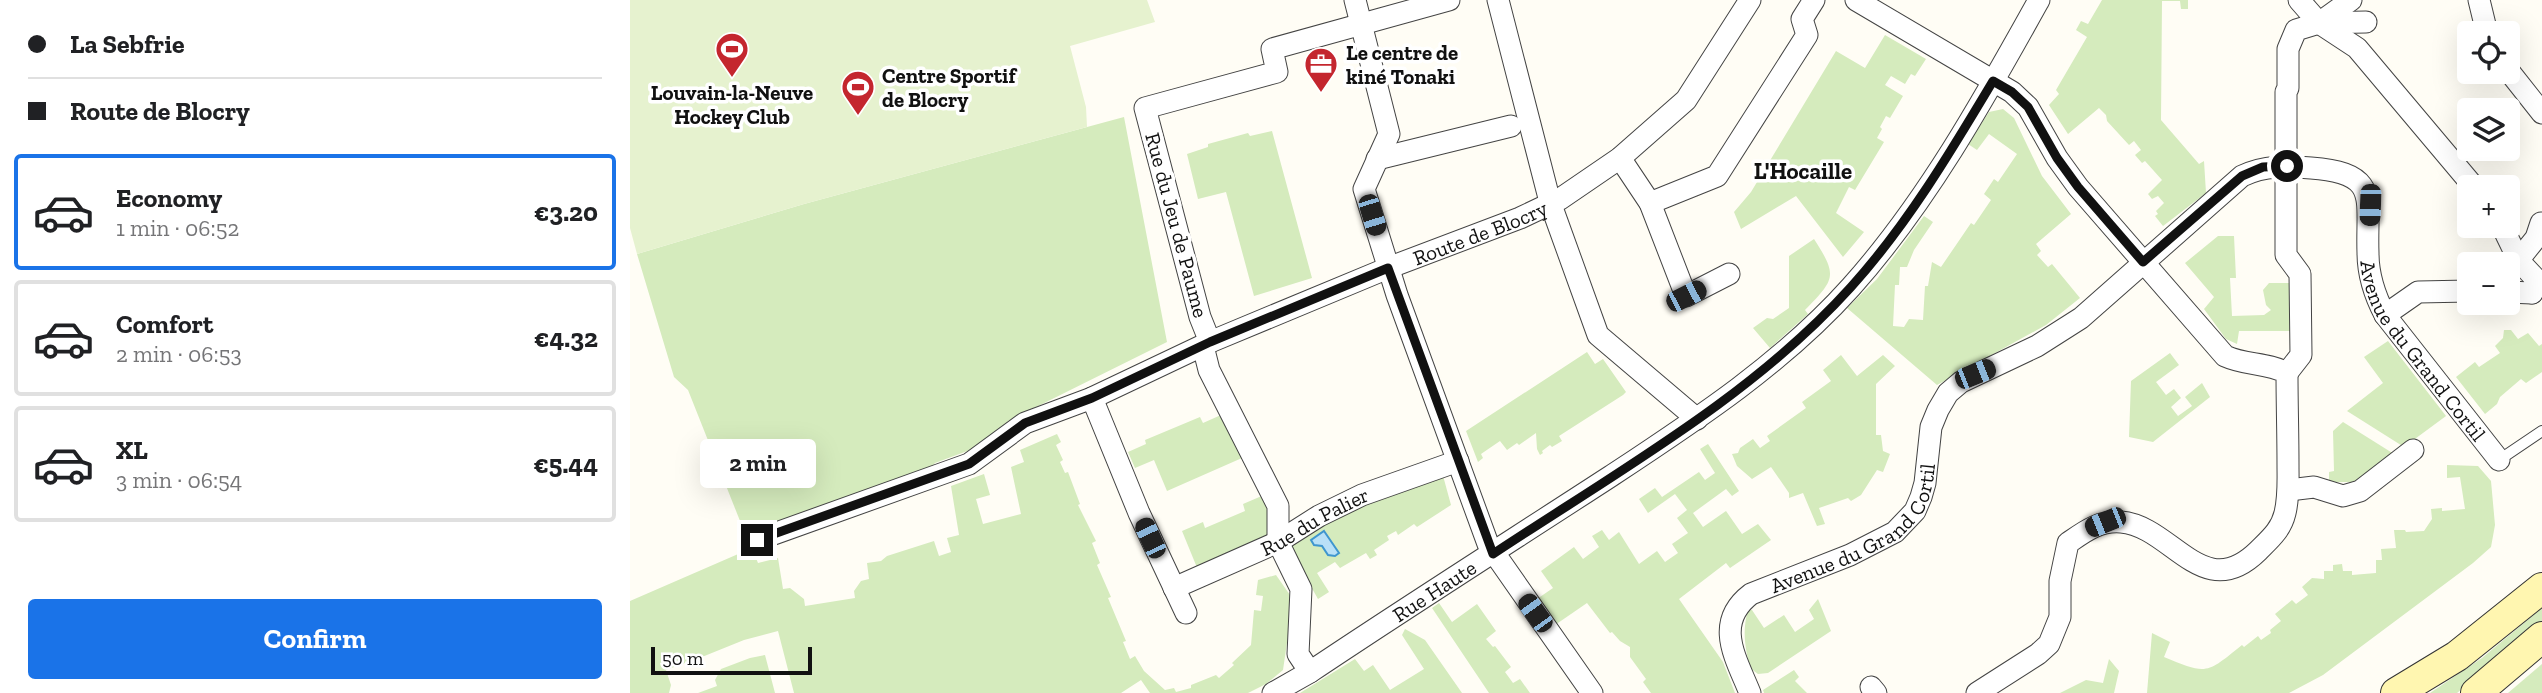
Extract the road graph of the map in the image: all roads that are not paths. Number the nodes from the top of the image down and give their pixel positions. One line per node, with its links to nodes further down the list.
1 (1355, 0): 14 (street)
2 (1449, 0): 14 (street)
3 (1498, 0): 23 (street)
4 (1750, 0): 19 (street, Route de Blocry)
5 (1814, 0): 24 (street)
6 (1856, 0): 15 (street)
7 (2039, 0): 15 (street, Rue Haute)
8 (2299, 0): 13 (street)
9 (2351, 0): 13 (street)
10 (2479, 0): 11 (street)
11 (2484, 21)
12 (2366, 22): 13 (street)
13 (2319, 23): 21 (street); 22 (street)
14 (1361, 26): 20 (street); 35 (street, Rue du Jeu de Paume)
15 (1993, 81): 27 (street); 38 (street, Rue Haute)
16 (2519, 84): 17 (street)
17 (2542, 113)
18 (1511, 126): 20 (street)
19 (1620, 158): 23 (street, Route de Blocry); 24 (street)
20 (1377, 159): 28 (street)
21 (2287, 166): 27 (street, Avenue du Grand Cortil); 34 (street, Avenue du Grand Cortil); 36 (street)
22 (2464, 175)
23 (1550, 202): 28 (street, Route de Blocry); 38 (street)
24 (1650, 203): 30 (street)
25 (2541, 223): 26 (street)
26 (2520, 258)
27 (2143, 262): 36 (street); 54 (street, Avenue du Grand Cortil)
28 (1388, 268): 35 (street, Route de Blocry); 42 (street)
29 (2520, 270): 33 (street)
30 (1729, 274)
31 (2457, 291): 34 (street)
32 (2520, 296): 33 (street)
33 (2537, 301)
34 (2385, 315): 41 (street, Avenue du Grand Cortil)
35 (1206, 344): 37 (street, Route de Blocry); 45 (street, Rue du Jeu de Paume)
36 (2287, 373): 43 (street)
37 (1092, 398): 44 (street, Route de Blocry); 47 (street)
38 (1697, 419): 46 (street, Rue Haute)
39 (2542, 431): 41 (lane)
40 (2413, 450): 43 (street)
41 (2499, 460)
42 (1458, 461): 45 (street, Rue du Palier); 46 (street)
43 (2289, 490): 55 (street)
44 (757, 540)
45 (1278, 542): 47 (street, Rue du Palier); 51 (street)
46 (1493, 554): 51 (street, Rue Haute); 53 (street)
47 (1174, 588): 49 (street)
48 (2542, 588): 56 (main road)
49 (1186, 613)
50 (2542, 637): 57 (main road)
51 (1310, 672): 52 (street, Rue Haute)
52 (1273, 693)
53 (1592, 693)
54 (1751, 693)
55 (1977, 693)
56 (2396, 693)
57 (2476, 693)

